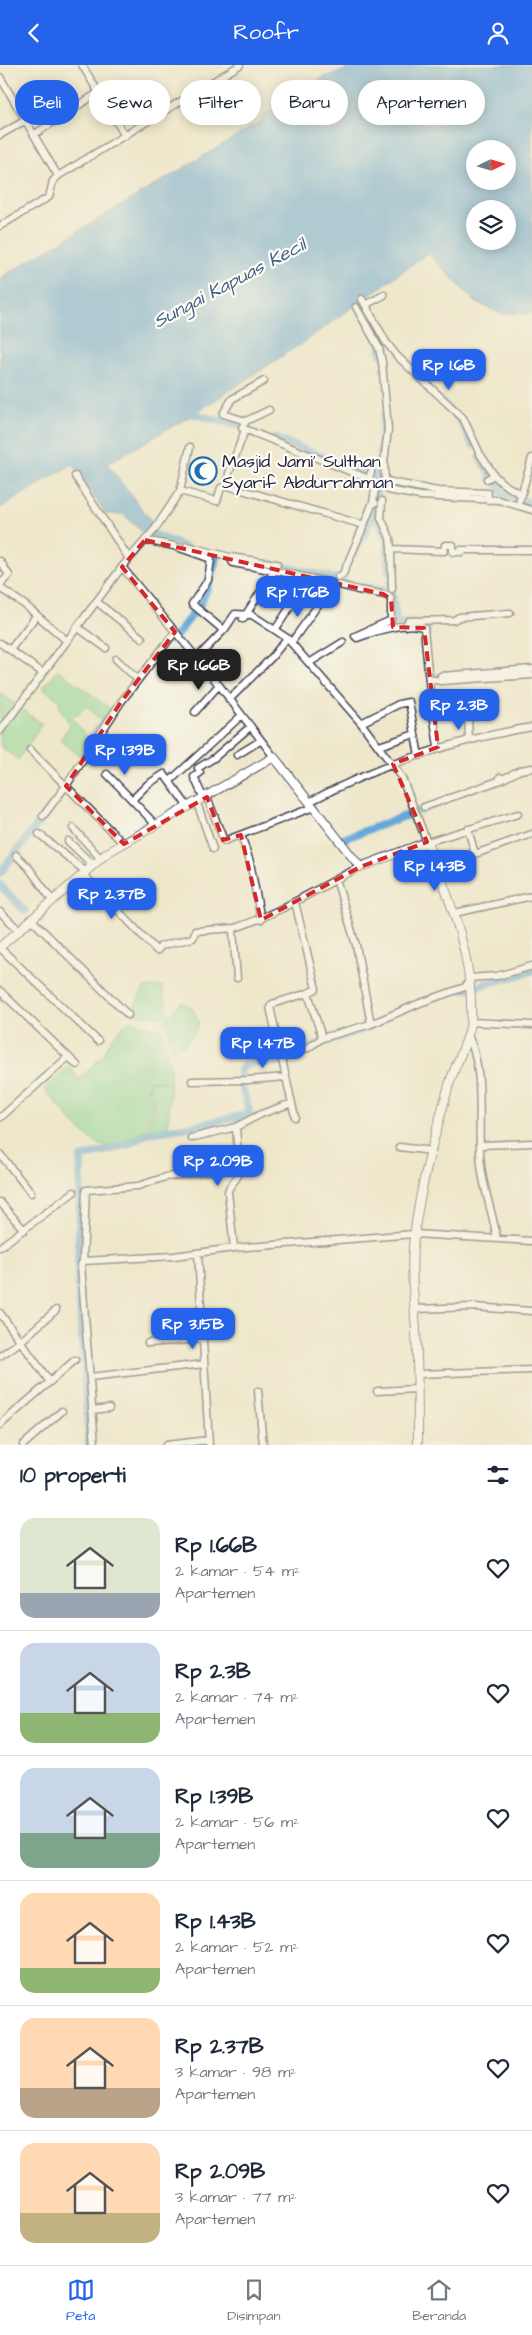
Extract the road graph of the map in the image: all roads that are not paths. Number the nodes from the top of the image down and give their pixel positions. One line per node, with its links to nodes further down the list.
1 (82, 65): 4 (street)
2 (240, 65): 12 (street)
3 (0, 77): 6 (street)
4 (91, 80)
5 (89, 99): 10 (street)
6 (15, 102)
7 (17, 125): 11 (street)
8 (29, 125): 10 (street)
9 (119, 125): 12 (street)
10 (35, 134): 13 (street)
11 (0, 135)
12 (125, 135): 13 (street)
13 (58, 176): 14 (street)
14 (0, 226)
15 (384, 295): 18 (street)
16 (362, 299): 18 (street)
17 (356, 307): 31 (street)
18 (368, 310): 24 (street)
19 (264, 381): 21 (street)
20 (269, 410): 21 (street)
21 (244, 426): 27 (street); 30 (street)
22 (190, 447): 28 (street)
23 (532, 458): 29 (street)
24 (494, 475): 26 (street); 29 (street)
25 (74, 476): 38 (street)
26 (487, 479)
27 (228, 485): 28 (street); 33 (street)
28 (180, 491): 34 (street)
29 (522, 495): 31 (street)
30 (373, 503): 33 (street); 35 (street)
31 (518, 506): 32 (street)
32 (532, 510)
33 (364, 525): 42 (street)
34 (146, 539): 36 (street); 38 (street)
35 (391, 549): 37 (street); 44 (street)
36 (186, 550): 41 (street); 55 (street)
37 (532, 550)
38 (128, 557): 40 (street)
39 (0, 561): 43 (street)
40 (122, 567): 47 (street); 54 (street)
41 (274, 571): 50 (street); 51 (street)
42 (338, 577)
43 (0, 587): 49 (street)
44 (392, 589)
45 (328, 591): 58 (street)
46 (300, 592): 53 (street)
47 (97, 602): 52 (street); 56 (street)
48 (510, 613): 51 (street)
49 (36, 616): 57 (street); 62 (street)
50 (244, 617): 53 (street); 55 (street)
51 (406, 625): 70 (street)
52 (77, 627): 57 (street); 61 (street)
53 (275, 631): 58 (street)
54 (175, 633): 63 (street); 69 (street)
55 (221, 633): 63 (street)
56 (142, 638)
57 (67, 641): 67 (street)
58 (289, 641): 65 (street); 73 (street)
59 (343, 642): 65 (street)
60 (1, 647): 62 (street)
61 (106, 648)
62 (10, 651): 67 (street)
63 (197, 658): 72 (street)
64 (116, 659): 69 (street)
65 (310, 663): 77 (street)
66 (532, 669): 71 (street)
67 (43, 673): 80 (street)
68 (532, 675): 71 (street)
69 (137, 679): 94 (street)
70 (428, 679): 71 (street); 85 (street)
71 (442, 681)
72 (219, 685): 73 (street); 74 (street)
73 (229, 700): 75 (street)
74 (195, 712)
75 (241, 716): 78 (street); 93 (street)
76 (468, 717): 82 (street)
77 (361, 723): 81 (street); 84 (street)
78 (250, 727): 83 (street); 96 (street)
79 (532, 727): 82 (street)
80 (0, 731)
81 (415, 735): 84 (street); 88 (street)
82 (469, 740): 85 (street)
83 (260, 741): 87 (street); 89 (street)
84 (379, 746): 90 (street)
85 (438, 747): 88 (street)
86 (30, 750): 94 (street)
87 (237, 755)
88 (419, 756): 90 (street)
89 (274, 757): 96 (street); 97 (street)
90 (393, 764): 97 (street); 109 (street)
91 (532, 768): 99 (street)
92 (107, 774): 95 (street)
93 (170, 781): 95 (street); 98 (street)
94 (66, 786): 101 (street); 110 (street)
95 (133, 799): 102 (street)
96 (203, 799): 98 (street); 107 (street); 111 (street)
97 (311, 804): 107 (street); 115 (street)
98 (188, 807): 102 (street)
99 (424, 807)
100 (518, 814): 104 (street)
101 (43, 816)
102 (156, 825): 110 (street)
103 (73, 828): 113 (street)
104 (468, 829): 106 (street); 109 (street)
105 (39, 834): 116 (street)
106 (532, 834)
107 (241, 835): 124 (street)
108 (68, 841): 114 (street)
109 (427, 842): 115 (street); 122 (street)
110 (124, 844): 113 (street)
111 (213, 849)
112 (16, 855): 119 (street)
113 (101, 859): 114 (street)
114 (93, 865): 116 (street)
115 (360, 867): 117 (street)
116 (84, 873): 119 (street); 125 (street)
117 (336, 879): 120 (street); 135 (street)
118 (532, 896): 122 (street)
119 (52, 900): 123 (street)
120 (295, 902): 124 (street); 132 (street)
121 (0, 912): 126 (street)
122 (455, 913): 130 (street)
123 (31, 919): 126 (street); 133 (street)
124 (261, 920): 125 (street)
125 (236, 928): 129 (street)
126 (19, 930): 127 (street)
127 (0, 948): 139 (street)
128 (532, 966): 130 (street)
129 (237, 978)
130 (469, 985): 134 (street); 135 (street)
131 (0, 991): 141 (street)
132 (308, 993): 138 (street); 140 (street)
133 (128, 1015)
134 (471, 1022): 136 (street); 137 (street)
135 (371, 1024): 138 (street)
136 (532, 1025)
137 (468, 1035): 151 (street); 153 (street)
138 (322, 1038): 140 (street)
139 (98, 1041)
140 (281, 1055): 143 (street)
141 (68, 1057): 142 (street); 147 (street)
142 (77, 1065)
143 (286, 1077): 144 (street); 145 (street)
144 (192, 1081)
145 (292, 1103): 146 (street); 148 (street)
146 (295, 1117)
147 (0, 1118)
148 (236, 1127): 149 (street); 155 (street)
149 (191, 1138)
150 (532, 1143): 151 (street)
151 (481, 1145): 161 (street)
152 (399, 1147): 153 (street)
153 (432, 1151): 160 (street)
154 (0, 1154): 157 (street)
155 (240, 1167): 164 (street); 166 (street)
156 (74, 1192): 159 (street)
157 (31, 1193)
158 (0, 1202): 159 (street)
159 (24, 1230): 163 (street)
160 (414, 1234): 161 (street); 164 (street); 167 (street)
161 (497, 1239): 162 (street)
162 (532, 1241)
163 (0, 1247)
164 (234, 1248): 165 (street)
165 (198, 1253): 166 (street); 171 (street)
166 (83, 1261): 179 (street)
167 (415, 1309): 169 (street); 178 (street)
168 (56, 1310): 172 (street)
169 (532, 1311)
170 (0, 1313): 172 (street)
171 (203, 1339): 173 (street); 176 (street)
172 (20, 1342): 174 (street); 180 (street)
173 (148, 1343)
174 (0, 1356)
175 (75, 1360): 180 (street)
176 (204, 1364): 179 (street); 188 (street)
177 (532, 1370): 178 (street)
178 (418, 1374): 181 (street)
179 (90, 1377): 185 (street)
180 (50, 1382): 187 (street)
181 (418, 1389): 183 (street); 193 (street)
182 (258, 1391): 192 (street)
183 (377, 1391)
184 (108, 1408): 185 (street)
185 (92, 1410): 190 (street)
186 (62, 1411): 189 (street)
187 (0, 1425)
188 (209, 1443): 191 (street)
189 (23, 1445)
190 (95, 1445)
191 (166, 1445)
192 (263, 1445)
193 (418, 1445)

